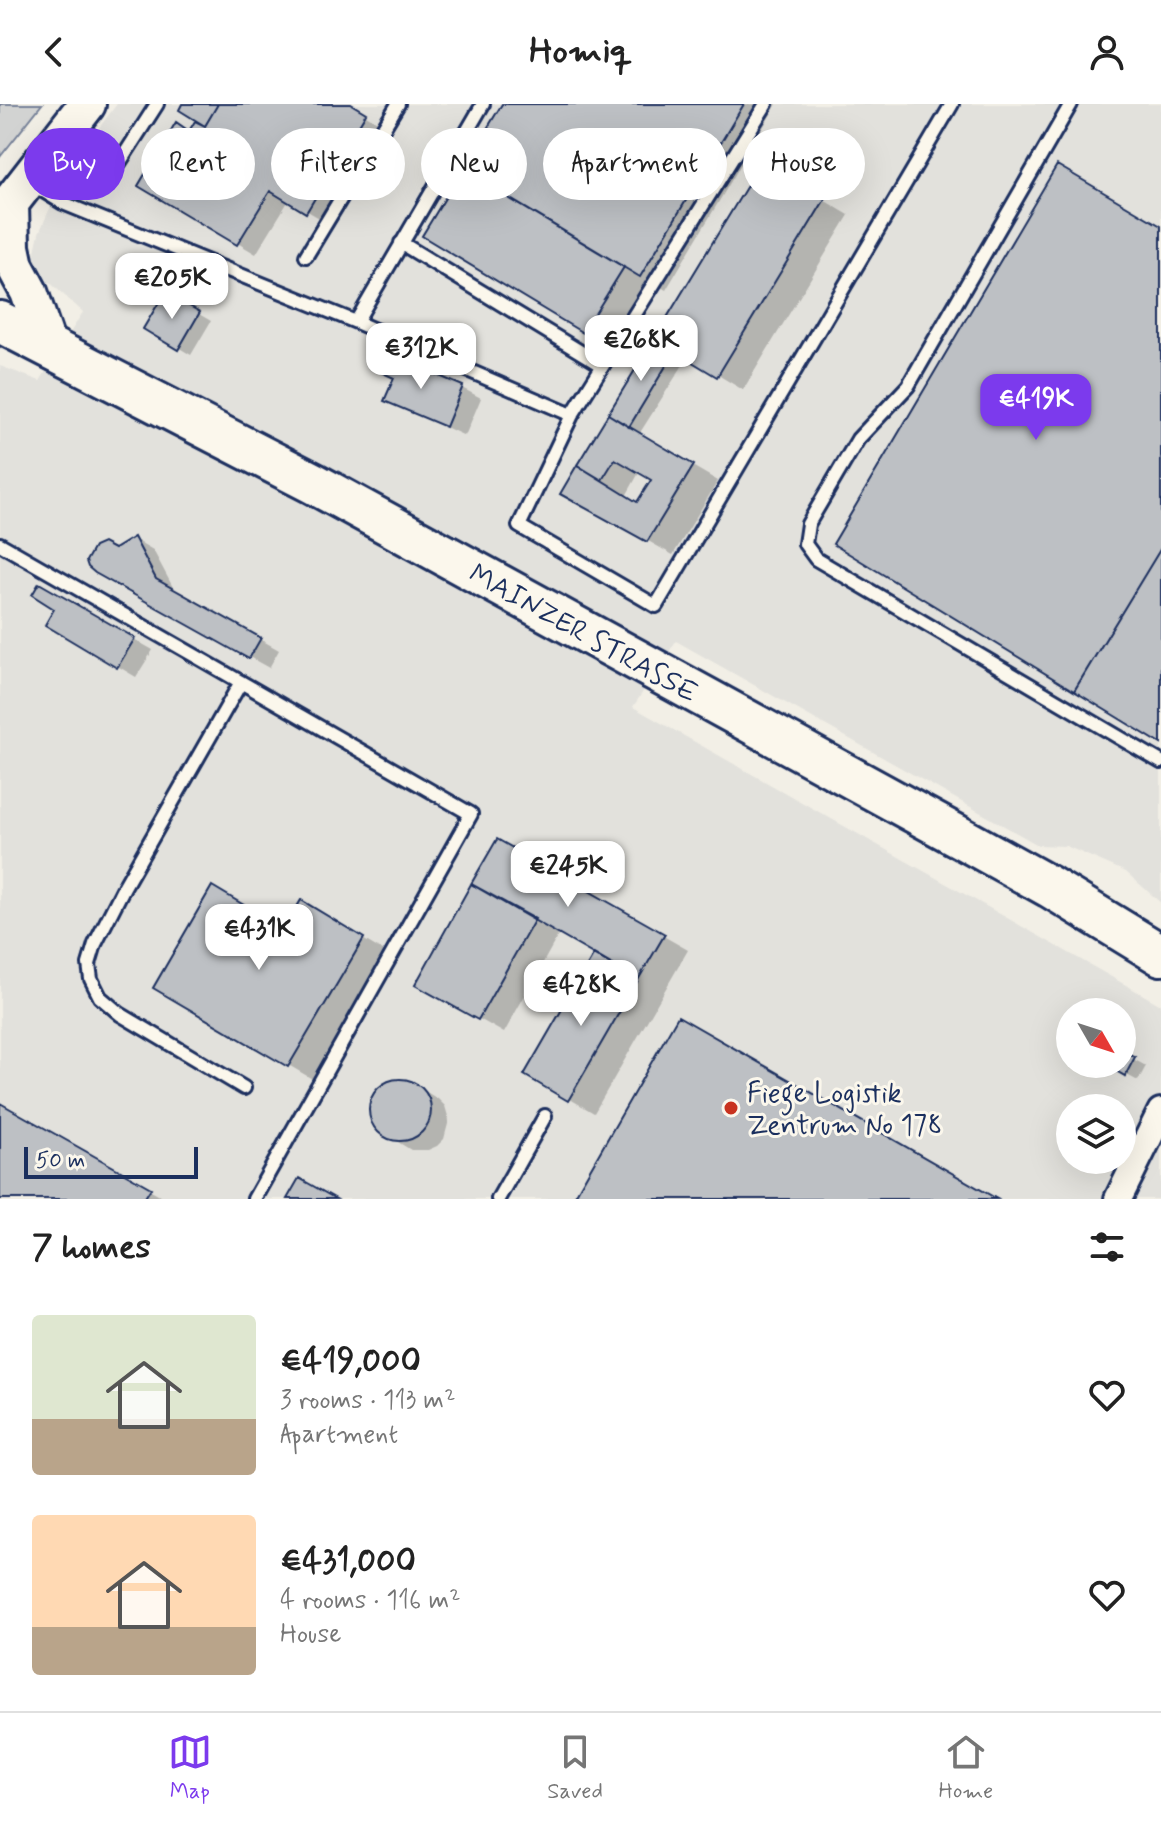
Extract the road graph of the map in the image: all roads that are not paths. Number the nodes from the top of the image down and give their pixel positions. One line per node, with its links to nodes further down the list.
1 (87, 104): 9 (street)
2 (157, 104): 8 (lane)
3 (398, 104): 11 (lane)
4 (483, 104): 10 (lane)
5 (766, 104): 15 (lane)
6 (952, 104): 16 (lane)
7 (1071, 104): 19 (lane)
8 (125, 154)
9 (12, 200): 13 (lane); 14 (street)
10 (401, 243): 13 (lane); 15 (lane)
11 (306, 256)
12 (0, 322): 14 (main road, MAINZER STRASSE)
13 (356, 322): 16 (lane)
14 (48, 347): 20 (main road, MAINZER STRASSE)
15 (602, 365): 16 (lane)
16 (572, 415)
17 (0, 544): 18 (lane)
18 (241, 682): 21 (lane); 25 (lane)
19 (1161, 762)
20 (1161, 955)
21 (244, 1088)
22 (1161, 1112): 24 (street)
23 (545, 1116): 26 (lane)
24 (1122, 1198)
25 (254, 1199)
26 (498, 1199)

